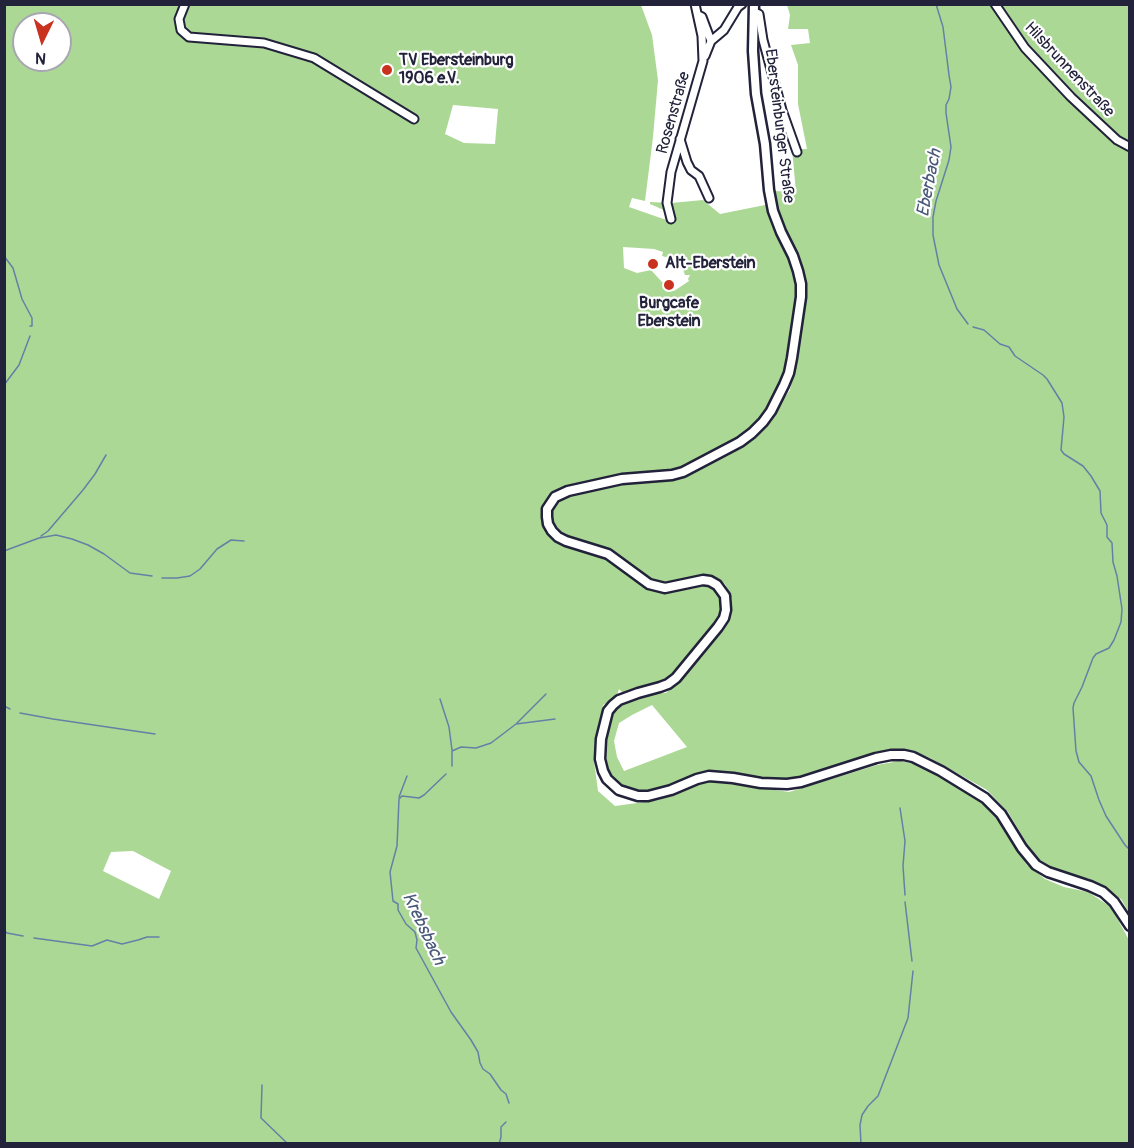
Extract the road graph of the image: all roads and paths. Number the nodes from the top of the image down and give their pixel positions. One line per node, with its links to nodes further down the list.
1 (185, 4): 9 (street)
2 (695, 4): 6 (street, Rosenstraße)
3 (742, 4): 7 (street)
4 (995, 4): 11 (street, Hilsbrunnenstraße)
5 (754, 8): 12 (street); 15 (street, Ebersteinburger Straße)
6 (698, 14): 7 (street, Rosenstraße); 8 (street, Rosenstraße)
7 (711, 41): 8 (street)
8 (703, 61): 10 (street, Rosenstraße)
9 (414, 119)
10 (680, 138): 13 (street); 14 (street, Rosenstraße)
11 (1130, 147)
12 (797, 152)
13 (709, 198)
14 (671, 219)
15 (1130, 926)

